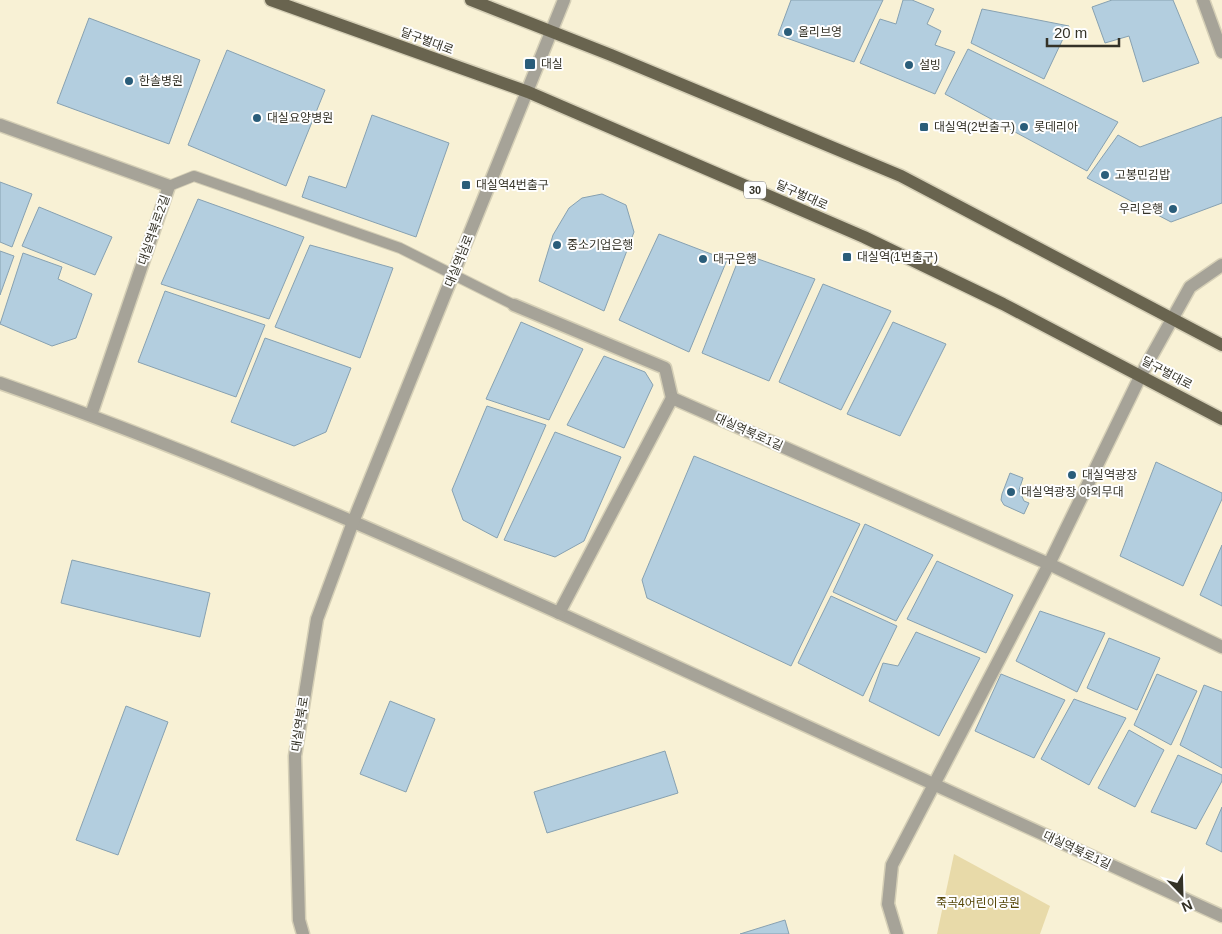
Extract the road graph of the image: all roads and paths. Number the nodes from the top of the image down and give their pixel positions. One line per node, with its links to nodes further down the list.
1 (271, 0): 9 (main road, 달구벌대로 / 30)
2 (471, 0): 7 (main road)
3 (564, 0): 7 (street, 대실역남로)
4 (1203, 0): 6 (street)
5 (1222, 13): 6 (street)
6 (1210, 20): 8 (street)
7 (552, 32): 9 (street, 대실역남로); 15 (main road)
8 (1222, 52)
9 (528, 92): 13 (street, 대실역남로); 17 (main road, 달구벌대로 / 30)
10 (0, 125): 11 (street, 대실역북로2길)
11 (169, 186): 13 (lane); 20 (street, 대실역북로2길)
12 (1222, 265): 15 (street)
13 (453, 276): 14 (lane); 22 (street, 대실역남로)
14 (514, 305): 19 (street)
15 (1170, 319): 16 (main road); 17 (street)
16 (1222, 345)
17 (1141, 374): 21 (main road, 달구벌대로 / 30); 23 (street)
18 (0, 383): 20 (street)
19 (672, 398): 23 (street, 대실역북로1길); 24 (street)
20 (91, 415): 22 (street)
21 (1222, 419)
22 (353, 522): 24 (street, 대실역북로1길); 28 (street, 대실역북로)
23 (1049, 564): 25 (street, 대실역북로1길); 26 (street)
24 (559, 613): 26 (street, 대실역북로1길)
25 (1222, 647)
26 (933, 784): 27 (street, 대실역북로1길); 29 (street)
27 (1222, 916)
28 (303, 934)
29 (897, 934)

